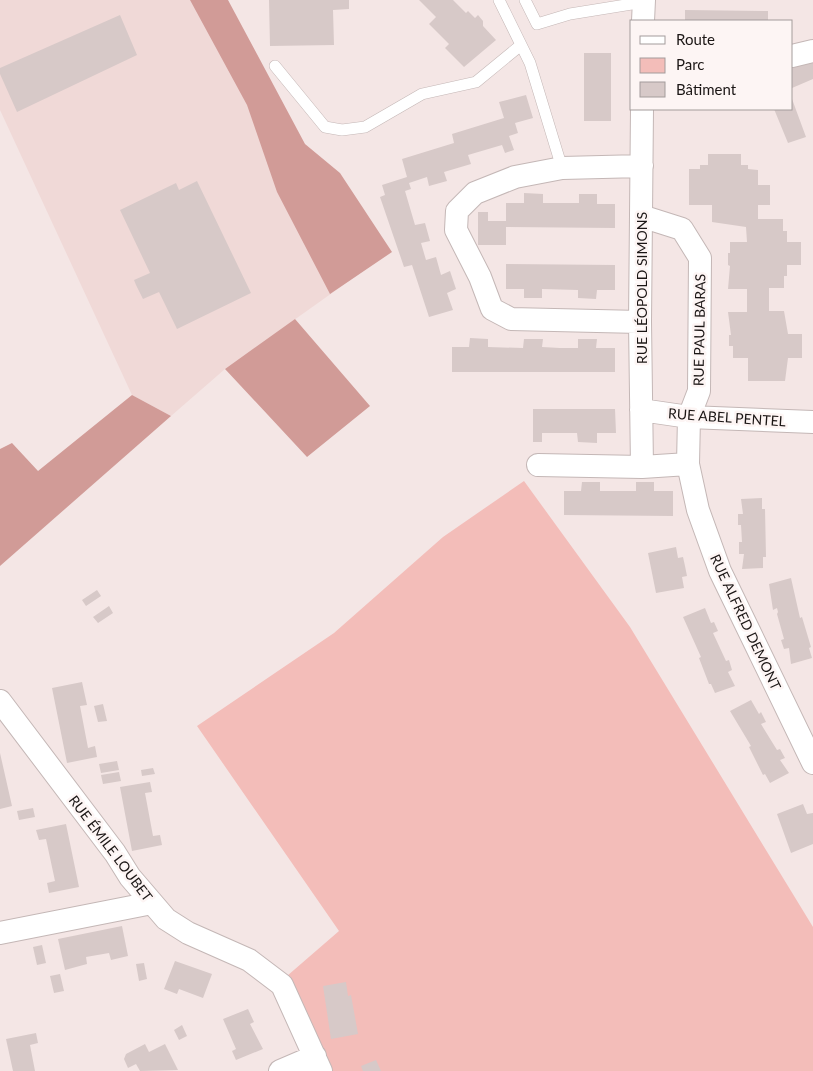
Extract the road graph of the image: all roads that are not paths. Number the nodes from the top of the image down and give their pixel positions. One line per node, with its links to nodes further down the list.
1 (499, 0): 4 (lane)
2 (525, 0): 3 (lane)
3 (644, 8)
4 (521, 45): 7 (lane); 10 (lane)
5 (813, 51): 6 (street)
6 (793, 56)
7 (274, 66)
8 (642, 110): 9 (street, RUE LÉOPOLD SIMONS)
9 (642, 166): 10 (street); 11 (street, RUE LÉOPOLD SIMONS)
10 (562, 168): 12 (street)
11 (641, 216): 12 (street, RUE LÉOPOLD SIMONS); 14 (street, RUE PAUL BARAS)
12 (640, 322): 13 (street, RUE LÉOPOLD SIMONS)
13 (641, 410): 14 (street, RUE ABEL PENTEL); 18 (street, RUE LÉOPOLD SIMONS)
14 (689, 417): 15 (street, RUE ABEL PENTEL); 16 (street, RUE ALFRED DEMONT)
15 (813, 422)
16 (688, 464): 18 (street); 20 (street, RUE ALFRED DEMONT)
17 (538, 465): 18 (street)
18 (642, 468)
19 (0, 701): 21 (street, RUE ÉMILE LOUBET)
20 (813, 763)
21 (130, 877): 22 (street, RUE ÉMILE LOUBET); 23 (street)
22 (152, 903): 23 (street); 25 (street, RUE ÉMILE LOUBET)
23 (120, 909): 24 (street)
24 (0, 933)
25 (318, 1063): 26 (street)
26 (280, 1071)

